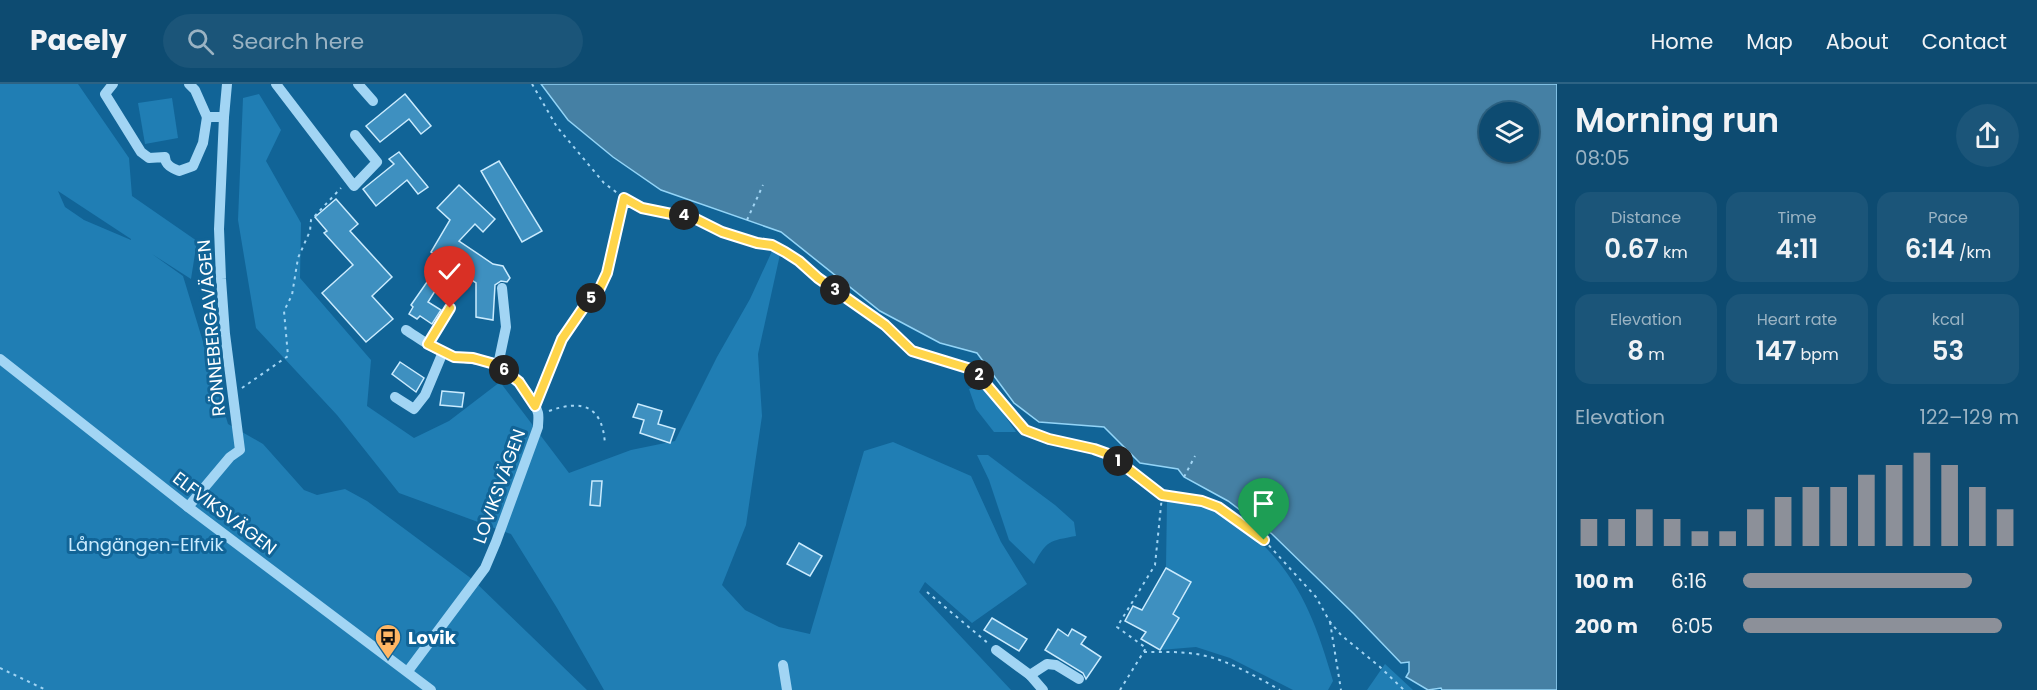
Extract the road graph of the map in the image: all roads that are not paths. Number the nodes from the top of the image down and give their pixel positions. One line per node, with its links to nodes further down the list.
1 (112, 84): 7 (street)
2 (189, 84): 7 (street)
3 (276, 84): 9 (street)
4 (358, 84): 6 (street)
5 (230, 86): 8 (street, RÖNNEBERGAVÄGEN)
6 (373, 101)
7 (207, 117): 8 (street)
8 (224, 117): 16 (street, RÖNNEBERGAVÄGEN)
9 (355, 135)
10 (502, 288): 14 (street)
11 (406, 330): 12 (street)
12 (443, 352): 14 (street); 15 (street)
13 (0, 360): 16 (street, ELFVIKSVÄGEN)
14 (498, 365): 19 (street, LOVIKSVÄGEN)
15 (395, 397)
16 (188, 507): 19 (street, ELFVIKSVÄGEN)
17 (996, 650): 20 (street)
18 (783, 665): 23 (street)
19 (408, 671): 22 (street, ELFVIKSVÄGEN)
20 (1030, 675): 21 (street); 24 (street)
21 (1078, 679)
22 (431, 690)
23 (787, 690)
24 (1043, 690)

